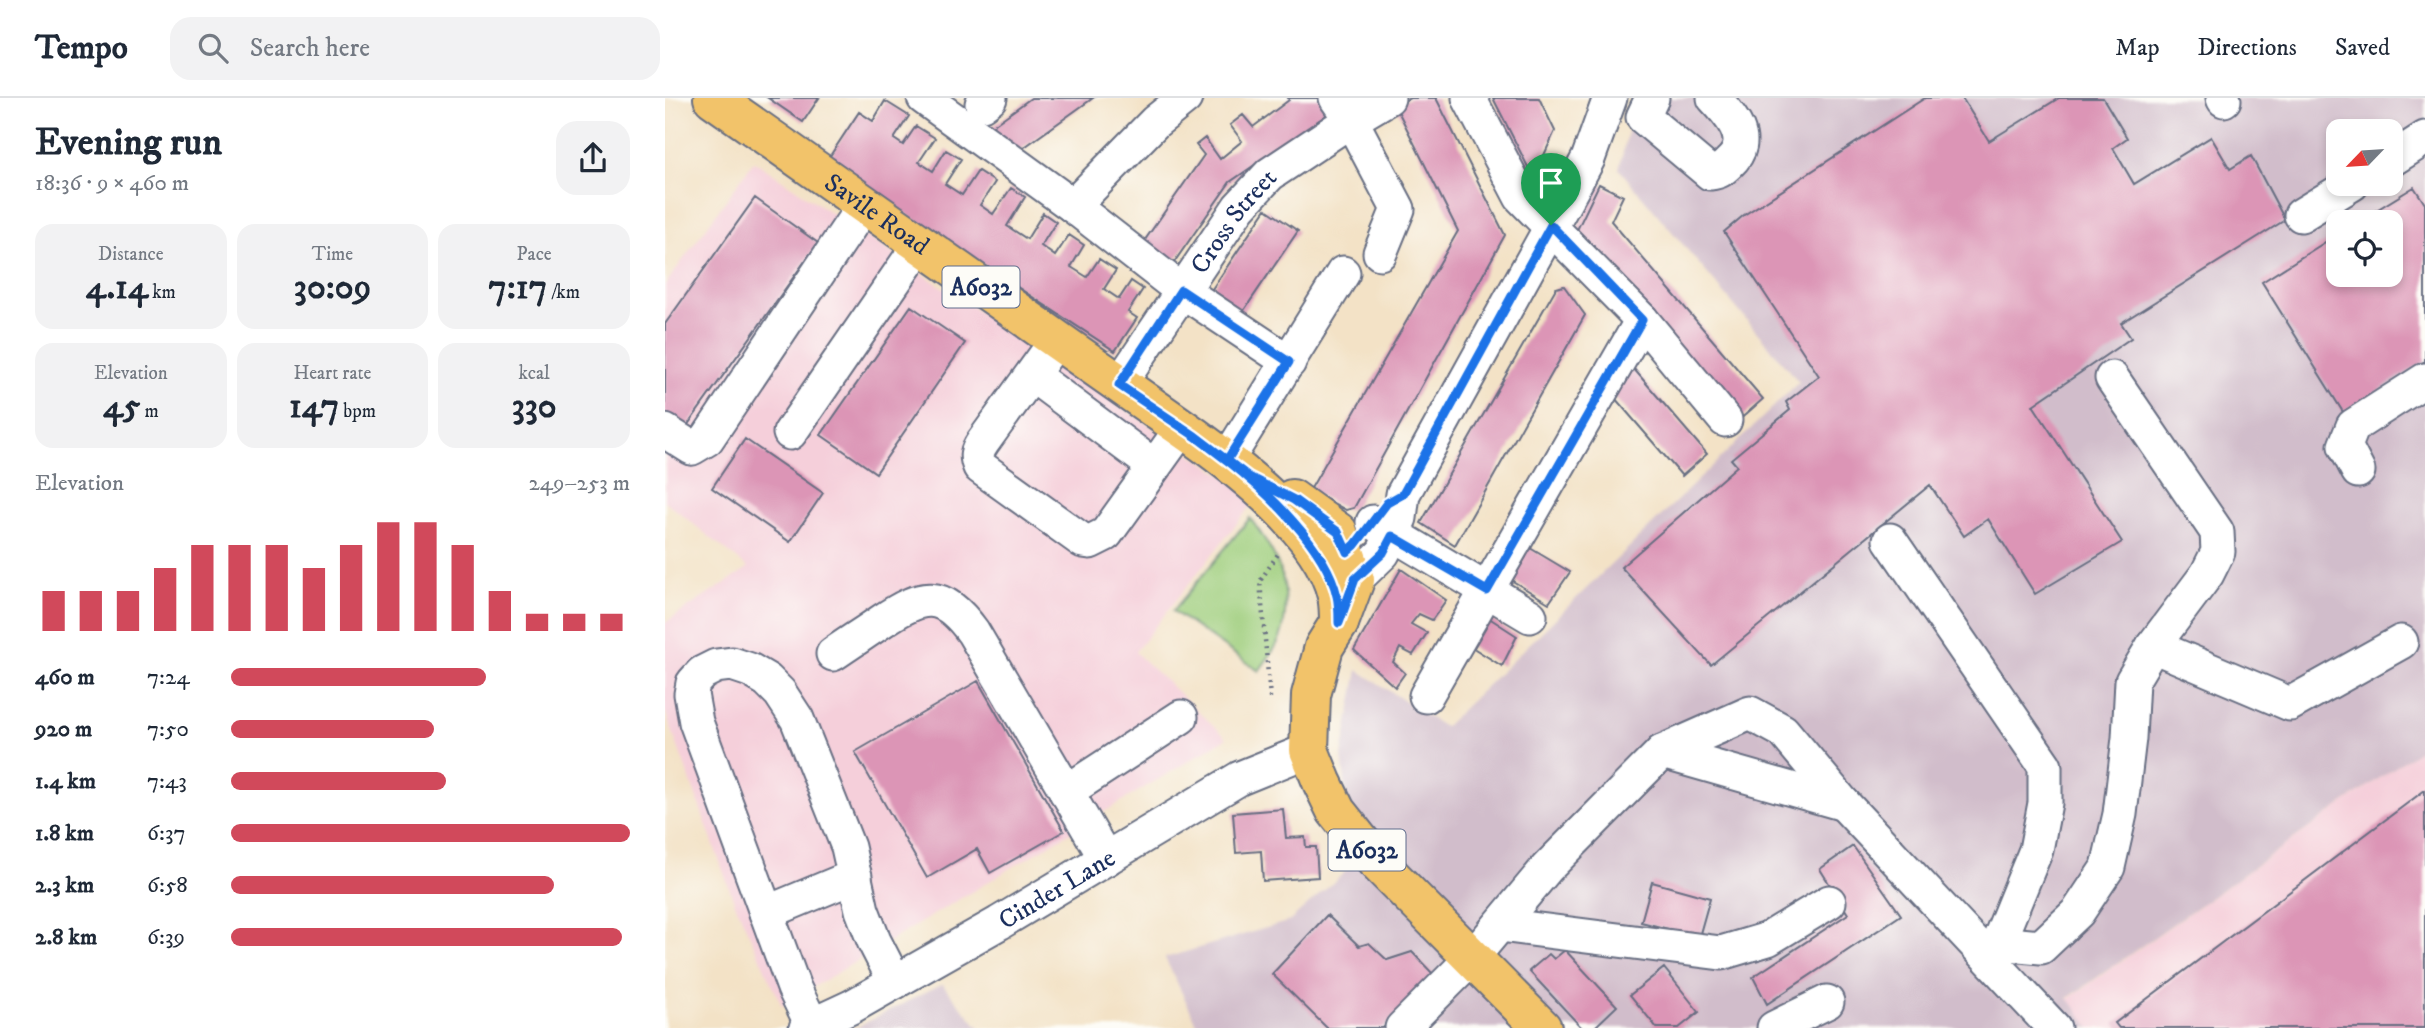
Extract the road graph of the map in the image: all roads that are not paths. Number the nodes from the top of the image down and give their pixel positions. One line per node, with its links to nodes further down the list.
1 (713, 98): 13 (main road, Savile Road / A6032)
2 (924, 98): 14 (street)
3 (1185, 98): 14 (street)
4 (1388, 98): 9 (street, Cross Street)
5 (1469, 98): 16 (street)
6 (1652, 98): 7 (street)
7 (1714, 98)
8 (1604, 103): 16 (street)
9 (1343, 109): 18 (street); 20 (street, Cross Street)
10 (2425, 138): 11 (street)
11 (2403, 152)
12 (2332, 196): 15 (street)
13 (864, 205): 17 (main road, Savile Road / A6032); 30 (street)
14 (1073, 206): 20 (street)
15 (2301, 215)
16 (1551, 225): 21 (street); 35 (street)
17 (920, 244): 22 (main road, Savile Road / A6032); 31 (street)
18 (1380, 253)
19 (1343, 273): 23 (street)
20 (1181, 290): 23 (street); 27 (street, Cross Street)
21 (1642, 320): 28 (street); 38 (street)
22 (1056, 341): 24 (street); 27 (main road, Savile Road / A6032)
23 (1289, 362): 33 (street)
24 (1032, 375): 32 (street); 32 (street)
25 (2112, 378): 41 (street)
26 (2425, 380): 34 (street)
27 (1119, 385): 29 (main road, Savile Road / A6032)
28 (1725, 420)
29 (1182, 428): 32 (street); 33 (main road, Savile Road / A6032)
30 (665, 431)
31 (790, 433)
32 (1154, 467)
33 (1238, 469): 37 (main road, Savile Road / A6032)
34 (2358, 471)
35 (1383, 529): 37 (street); 38 (street)
36 (1890, 540): 54 (street)
37 (1341, 572): 45 (main road, Savile Road / A6032)
38 (1487, 591): 39 (street); 43 (street)
39 (1530, 616)
40 (2401, 642): 41 (street)
41 (2153, 646): 54 (street)
42 (833, 654): 47 (street)
43 (1426, 696)
44 (1181, 717): 47 (street)
45 (1309, 751): 49 (street, Cinder Lane); 55 (main road, A6032)
46 (1662, 752): 48 (street); 48 (street); 53 (street)
47 (1066, 792): 49 (street)
48 (1844, 804): 54 (street)
49 (1106, 859): 56 (street, Cinder Lane)
50 (855, 876): 52 (street); 52 (street); 56 (street)
51 (1829, 902): 53 (street)
52 (767, 913): 58 (street)
53 (1500, 925): 55 (street)
54 (1995, 951): 62 (street)
55 (1471, 959): 59 (street); 60 (main road, A6032)
56 (895, 982): 58 (street, Cinder Lane)
57 (1827, 1002): 61 (street)
58 (809, 1027)
59 (1402, 1028)
60 (1542, 1028)
61 (1774, 1028)
62 (2055, 1028)

